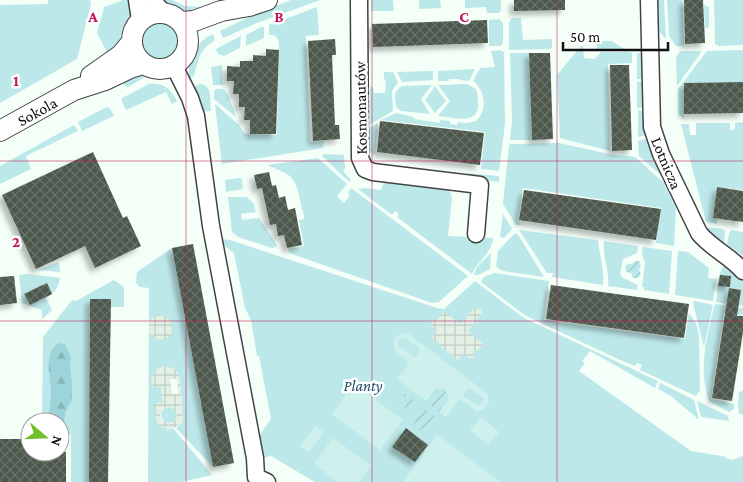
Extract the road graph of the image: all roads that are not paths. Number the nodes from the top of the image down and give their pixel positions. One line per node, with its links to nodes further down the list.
1 (137, 0): 6 (street)
2 (359, 0): 14 (street, Kosmonautów)
3 (649, 0): 15 (street, Lotnicza)
4 (258, 3): 7 (street); 9 (street)
5 (158, 6): 6 (street); 7 (street)
6 (140, 20): 8 (street)
7 (181, 22): 9 (street)
8 (131, 42): 10 (street); 12 (street, Sokola)
9 (188, 42): 11 (street)
10 (143, 64): 11 (street); 12 (street, Sokola)
11 (174, 66): 16 (street)
12 (74, 90): 13 (street, Sokola)
13 (0, 131)
14 (476, 234)
15 (743, 271)
16 (259, 480)

